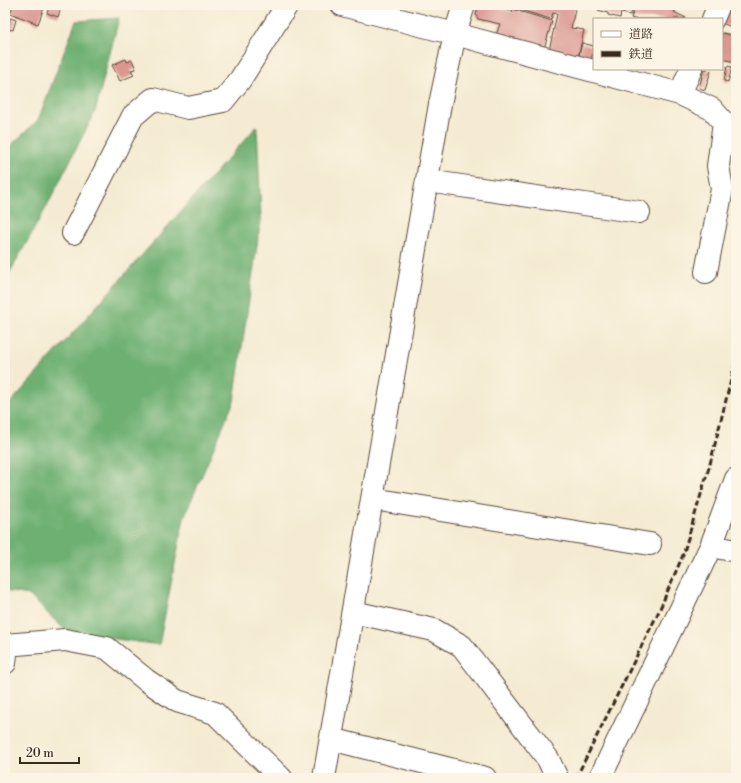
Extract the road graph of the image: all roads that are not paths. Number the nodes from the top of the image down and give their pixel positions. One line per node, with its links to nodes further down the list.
1 (287, 5): 11 (street)
2 (464, 5): 6 (street)
3 (719, 5): 5 (street)
4 (351, 6): 6 (street)
5 (713, 18)
6 (455, 34): 8 (street); 9 (street)
7 (691, 70): 8 (street)
8 (680, 94): 12 (street)
9 (427, 181): 10 (street); 14 (street)
10 (639, 212)
11 (73, 233)
12 (706, 272)
13 (736, 479): 16 (street)
14 (373, 499): 15 (street); 18 (street)
15 (650, 544)
16 (711, 546): 17 (street); 25 (street)
17 (736, 551)
18 (353, 612): 20 (street); 24 (street)
19 (6, 651): 21 (street)
20 (331, 739): 22 (street); 23 (street)
21 (281, 778)
22 (324, 778)
23 (485, 778)
24 (557, 778)
25 (600, 778)

